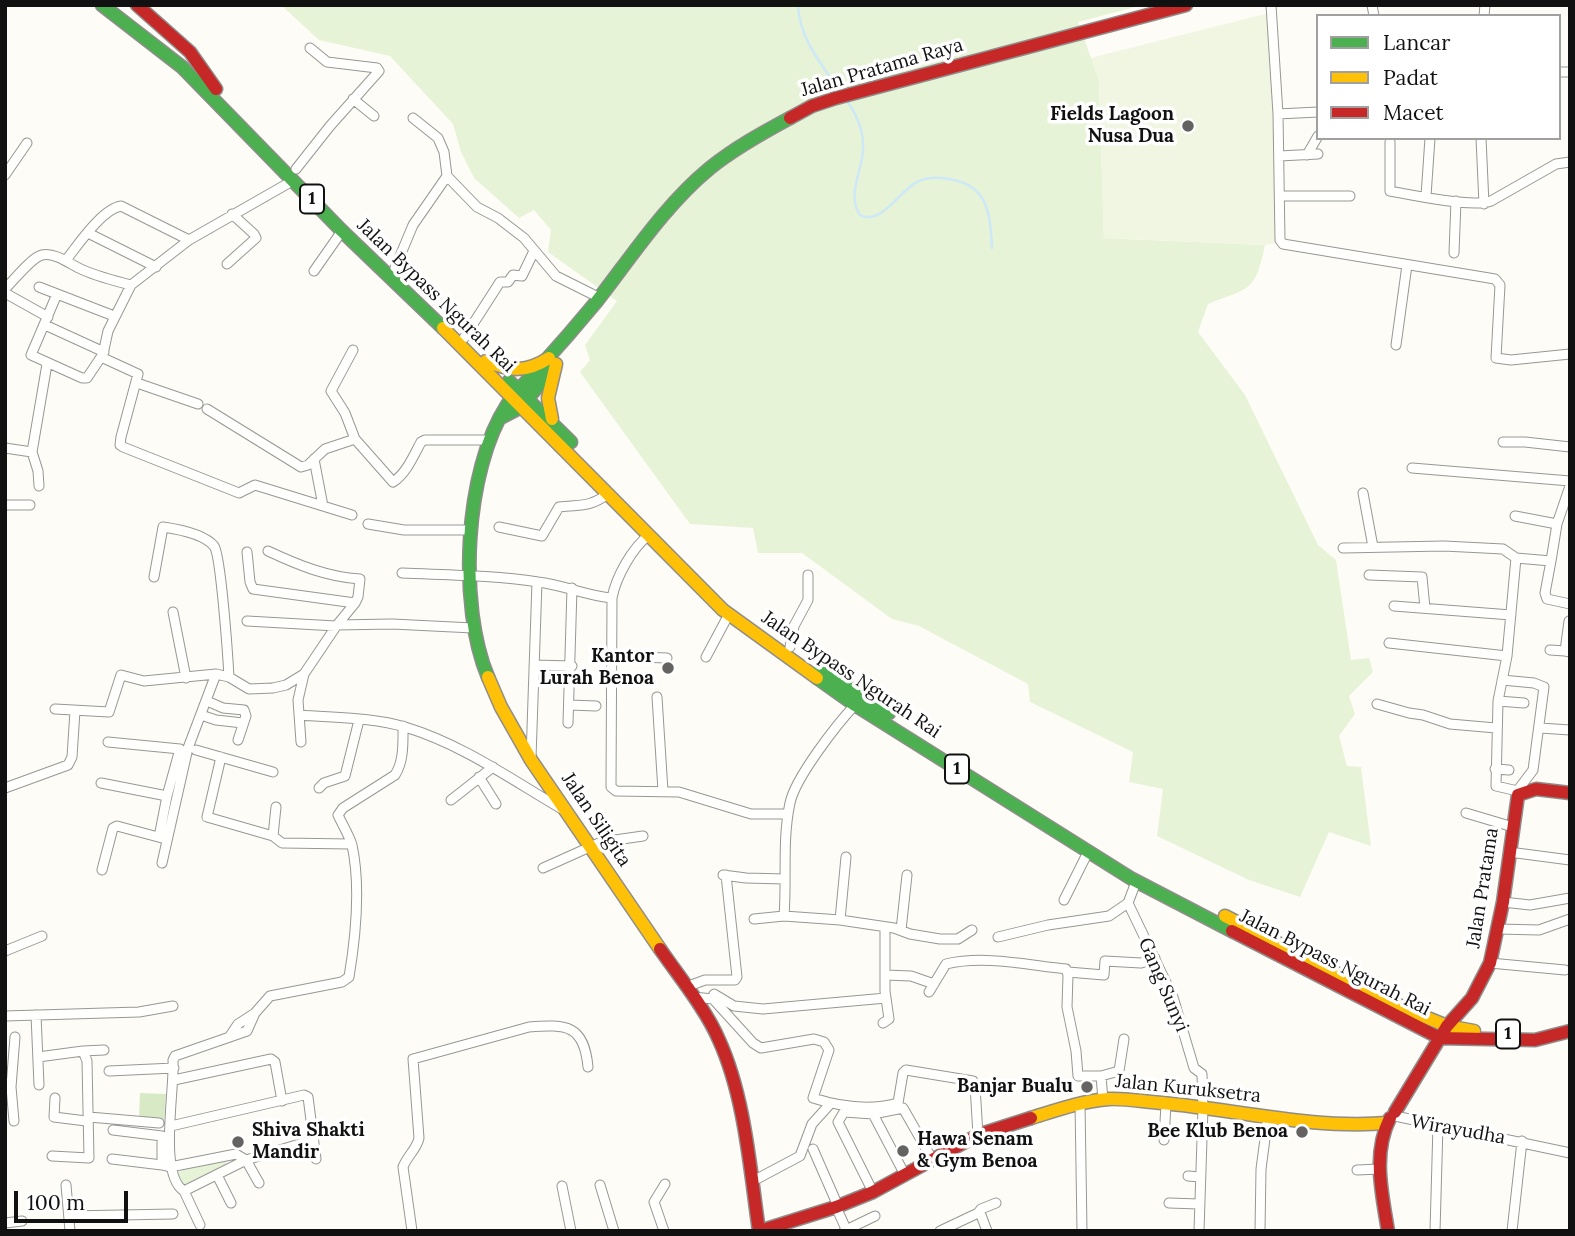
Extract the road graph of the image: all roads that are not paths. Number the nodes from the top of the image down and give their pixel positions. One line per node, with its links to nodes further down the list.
1 (121, 5): 7 (main road, Jalan Bypass Ngurah Rai / 1)
2 (137, 5): 7 (main road, 1)
3 (1186, 5): 44 (main road, Jalan Pratama Raya)
4 (1271, 5): 10 (street)
5 (104, 6): 24 (main road, Jalan Bypass Ngurah Rai / 1)
6 (310, 48): 8 (street)
7 (216, 89): 24 (main road, Jalan Bypass Ngurah Rai / 1)
8 (353, 99): 11 (street); 24 (street)
9 (1316, 112): 10 (street)
10 (1278, 114): 20 (street)
11 (374, 116)
12 (414, 118): 23 (street)
13 (1316, 139): 19 (street)
14 (1430, 140): 27 (street)
15 (1481, 140): 29 (street)
16 (1390, 142): 27 (street)
17 (27, 143): 22 (street)
18 (1318, 154): 19 (street)
19 (1307, 155): 20 (street)
20 (1279, 156): 25 (street)
21 (1570, 162): 29 (street)
22 (5, 175)
23 (447, 176): 34 (street); 40 (street)
24 (291, 177): 30 (street); 31 (main road, Jalan Bypass Ngurah Rai / 1); 40 (main road, Jalan Bypass Ngurah Rai / 1)
25 (1280, 196): 26 (street); 38 (street)
26 (1350, 196)
27 (1426, 196): 28 (street)
28 (1456, 201): 29 (street); 35 (street)
29 (1485, 204)
30 (232, 214): 33 (street); 37 (street)
31 (342, 231): 41 (street); 58 (main road, Jalan Bypass Ngurah Rai / 1)
32 (88, 233): 33 (street); 36 (street); 39 (street)
33 (189, 240): 39 (street)
34 (534, 251): 44 (street); 49 (street)
35 (1454, 253)
36 (66, 260): 42 (street); 45 (street)
37 (227, 264)
38 (1407, 265): 50 (street); 52 (street)
39 (156, 267): 42 (street)
40 (395, 268): 49 (main road, Jalan Bypass Ngurah Rai / 1)
41 (314, 271)
42 (131, 285): 47 (street)
43 (39, 287): 46 (street)
44 (605, 288): 55 (main road, Jalan Pratama Raya)
45 (5, 291): 48 (street)
46 (57, 294): 47 (street); 48 (street)
47 (114, 316): 53 (street)
48 (46, 321): 53 (street); 56 (street)
49 (464, 338): 54 (main road, Jalan Bypass Ngurah Rai / 1)
50 (1396, 345)
51 (353, 350): 60 (street)
52 (1570, 354)
53 (102, 355): 56 (street); 57 (street)
54 (486, 360): 55 (main road); 58 (main road, Jalan Bypass Ngurah Rai / 1)
55 (552, 361): 58 (main road, Jalan Pratama Raya); 59 (main road)
56 (47, 365): 65 (street)
57 (137, 383): 66 (street); 74 (street)
58 (521, 398): 59 (main road, Jalan Bypass Ngurah Rai / 1); 61 (main road, Jalan Siligita); 71 (main road, Jalan Bypass Ngurah Rai / 1)
59 (554, 424): 109 (main road, Jalan Bypass Ngurah Rai / 1)
60 (355, 439): 61 (street); 66 (street)
61 (489, 440): 81 (main road, Jalan Siligita)
62 (1503, 442): 63 (street)
63 (1570, 447)
64 (5, 448): 65 (street)
65 (32, 452): 69 (street)
66 (314, 459): 74 (street)
67 (1412, 468): 68 (street)
68 (1570, 483): 75 (street)
69 (39, 486)
70 (1363, 493): 83 (street)
71 (608, 494): 80 (street); 82 (main road, Jalan Bypass Ngurah Rai / 1)
72 (5, 505): 73 (street)
73 (30, 505)
74 (323, 506): 76 (street)
75 (1565, 514): 79 (street)
76 (352, 515)
77 (1515, 516): 79 (street)
78 (368, 524): 81 (street)
79 (1557, 524): 88 (street)
80 (499, 527)
81 (472, 530): 92 (main road, Jalan Siligita)
82 (649, 535): 96 (street); 102 (main road, Jalan Bypass Ngurah Rai / 1)
83 (1373, 547): 84 (street); 87 (street)
84 (1343, 548)
85 (268, 551): 97 (street)
86 (247, 552): 97 (street)
87 (1517, 558): 88 (street); 103 (street)
88 (1551, 561): 98 (street)
89 (402, 573): 92 (street)
90 (808, 575): 109 (street)
91 (1370, 575): 100 (street)
92 (469, 576): 94 (street); 107 (main road, Jalan Siligita)
93 (154, 577): 120 (street)
94 (537, 582): 95 (street); 116 (street)
95 (572, 588): 96 (street); 117 (street)
96 (612, 598): 112 (street)
97 (355, 603): 106 (street)
98 (1570, 604)
99 (1394, 606): 100 (street)
100 (1425, 608): 103 (street)
101 (173, 612): 121 (street)
102 (729, 614): 114 (street); 129 (main road, Jalan Bypass Ngurah Rai / 1)
103 (1511, 615): 113 (street)
104 (247, 621): 106 (street)
105 (1569, 621): 111 (street)
106 (336, 625): 107 (street); 119 (street)
107 (473, 628): 147 (main road, Jalan Siligita)
108 (1389, 643): 113 (street)
109 (790, 647): 190 (main road, Jalan Bypass Ngurah Rai / 1)
110 (1550, 650): 111 (street)
111 (1567, 652)
112 (613, 656): 115 (street); 156 (street)
113 (1507, 656): 122 (street)
114 (706, 657)
115 (667, 658)
116 (534, 664): 117 (street); 147 (street)
117 (572, 666): 128 (street)
118 (216, 674): 120 (street); 121 (street); 124 (street)
119 (304, 674): 120 (street); 134 (street)
120 (229, 677)
121 (186, 678): 132 (street)
122 (1502, 680): 125 (street); 140 (street)
123 (657, 697): 156 (street)
124 (206, 701): 133 (street); 136 (street)
125 (1498, 701): 126 (street); 139 (street)
126 (1524, 703)
127 (1377, 704): 139 (street)
128 (570, 705): 130 (street); 137 (street)
129 (855, 705): 165 (street); 172 (main road, Jalan Bypass Ngurah Rai / 1)
130 (596, 706)
131 (55, 709): 132 (street)
132 (75, 711): 154 (street)
133 (201, 715): 136 (street); 169 (street)
134 (299, 715): 135 (street); 144 (street)
135 (359, 720): 138 (street); 155 (street)
136 (243, 723): 142 (street)
137 (568, 723)
138 (403, 726): 148 (street); 170 (street)
139 (1496, 728): 149 (street)
140 (1540, 728): 141 (street); 157 (street)
141 (1570, 730)
142 (238, 740)
143 (108, 742): 159 (street)
144 (301, 742)
145 (196, 750): 146 (street)
146 (221, 757): 151 (street); 167 (street)
147 (531, 760): 163 (main road, Jalan Siligita)
148 (493, 767): 152 (street); 163 (street)
149 (1495, 769): 150 (street); 157 (street)
150 (1509, 770)
151 (273, 772)
152 (479, 777): 160 (street); 161 (street)
153 (101, 783): 159 (street)
154 (5, 788)
155 (319, 788)
156 (663, 791): 165 (street)
157 (1520, 791): 158 (main road); 166 (main road, Jalan Pratama)
158 (1570, 793)
159 (167, 796): 169 (street)
160 (451, 800)
161 (496, 804)
162 (276, 807): 167 (street)
163 (566, 812): 171 (main road, Jalan Siligita)
164 (1466, 813): 166 (street)
165 (788, 814): 180 (street)
166 (1513, 827): 173 (main road, Jalan Pratama)
167 (273, 836): 170 (street)
168 (643, 836): 171 (street)
169 (163, 838): 176 (street); 178 (street)
170 (351, 844): 219 (street)
171 (591, 848): 177 (street); 203 (main road, Jalan Siligita)
172 (1088, 852): 181 (main road, Jalan Bypass Ngurah Rai / 1); 183 (street)
173 (1510, 852): 175 (street); 184 (main road, Jalan Pratama)
174 (846, 857): 189 (street)
175 (1570, 860)
176 (162, 863)
177 (543, 868)
178 (102, 870)
179 (907, 875): 193 (street)
180 (785, 879): 186 (street); 203 (street)
181 (1136, 882): 185 (street); 190 (main road, Jalan Bypass Ngurah Rai / 1)
182 (1570, 898): 184 (street)
183 (1064, 900)
184 (1503, 902): 192 (main road, Jalan Pratama)
185 (1128, 903): 196 (street); 198 (street, Gang Sunyi)
186 (784, 916): 187 (street); 189 (street)
187 (754, 919)
188 (1570, 919): 192 (street)
189 (840, 920): 191 (street)
190 (1231, 926): 211 (main road, Jalan Bypass Ngurah Rai / 1)
191 (885, 928): 193 (street); 202 (street)
192 (1499, 929): 199 (main road, Jalan Pratama)
193 (901, 930): 194 (street)
194 (972, 930)
195 (42, 936): 197 (street)
196 (998, 937)
197 (5, 951)
198 (1155, 958): 201 (street); 231 (street, Gang Sunyi)
199 (1490, 963): 200 (street); 211 (main road, Jalan Pratama)
200 (1565, 970)
201 (1068, 972): 202 (street); 221 (street)
202 (886, 975): 204 (street)
203 (690, 992): 204 (street); 228 (street); 259 (main road, Jalan Siligita)
204 (886, 998): 208 (street)
205 (173, 1006): 206 (street)
206 (36, 1015): 207 (street); 217 (street)
207 (5, 1016)
208 (883, 1023)
209 (1570, 1026): 211 (main road, 1)
210 (1570, 1031): 211 (main road, 1)
211 (1444, 1032): 214 (street); 235 (main road, Jalan Pratama)
212 (15, 1037): 223 (street)
213 (1124, 1039): 221 (street)
214 (1530, 1046)
215 (104, 1050): 216 (street)
216 (83, 1051): 217 (street); 234 (street)
217 (38, 1057): 224 (street)
218 (588, 1067): 282 (street)
219 (174, 1068): 220 (street); 222 (street)
220 (109, 1071)
221 (1101, 1076): 226 (street)
222 (174, 1080): 227 (street); 239 (street)
223 (8, 1085): 236 (street)
224 (39, 1085)
225 (55, 1098): 234 (street)
226 (1103, 1100): 229 (main road, Jalan Kuruksetra); 230 (main road, Jalan Kuruksetra)
227 (282, 1101): 239 (street); 242 (street)
228 (831, 1103): 241 (street); 259 (street)
229 (1080, 1103): 241 (main road, Jalan Kuruksetra); 288 (street)
230 (1166, 1104): 231 (main road, Jalan Kuruksetra); 243 (street)
231 (1203, 1108): 233 (main road, Jalan Kuruksetra); 258 (street, Gang Sunyi)
232 (873, 1114): 250 (street); 256 (street); 266 (street)
233 (1268, 1116): 235 (main road, Jalan Kuruksetra); 290 (street)
234 (89, 1117): 237 (street); 247 (street)
235 (1392, 1117): 238 (street, Wirayudha); 253 (main road)
236 (14, 1121)
237 (159, 1123)
238 (1438, 1125): 244 (street, Wirayudha); 292 (street)
239 (171, 1126): 252 (street)
240 (113, 1130): 252 (street)
241 (978, 1135): 250 (main road, Jalan Kuruksetra)
242 (313, 1140): 249 (street); 251 (street)
243 (1164, 1140)
244 (1522, 1141): 246 (street, Wirayudha); 293 (street, Wirayudha)
245 (813, 1149): 271 (street)
246 (1570, 1153)
247 (52, 1156)
248 (112, 1159): 252 (street)
249 (317, 1159)
250 (933, 1159): 256 (main road, Jalan Kuruksetra)
251 (246, 1160): 252 (street); 255 (street); 260 (street)
252 (166, 1166): 265 (street)
253 (1380, 1169): 254 (street); 291 (main road)
254 (1357, 1170)
255 (217, 1175): 265 (street); 267 (street)
256 (905, 1175): 266 (main road, Jalan Kuruksetra)
257 (1188, 1177): 258 (street)
258 (1200, 1177): 270 (street, Gang Sunyi)
259 (753, 1181): 286 (main road, Jalan Siligita)
260 (259, 1183)
261 (665, 1184): 285 (street)
262 (66, 1185): 274 (street)
263 (600, 1185): 284 (street)
264 (562, 1186): 283 (street)
265 (184, 1191): 278 (street)
266 (873, 1192): 271 (main road, Jalan Kuruksetra)
267 (231, 1203)
268 (996, 1203): 272 (street)
269 (1169, 1203): 270 (street)
270 (1199, 1204): 289 (street, Gang Sunyi)
271 (837, 1206): 280 (street); 286 (main road, Jalan Kuruksetra)
272 (977, 1213): 279 (street); 287 (street)
273 (173, 1214): 274 (street)
274 (69, 1216): 281 (street)
275 (875, 1216): 280 (street)
276 (22, 1221): 277 (street)
277 (5, 1223)
278 (200, 1224)
279 (947, 1229)
280 (846, 1230)
281 (70, 1231)
282 (412, 1231)
283 (571, 1231)
284 (614, 1231)
285 (664, 1231)
286 (759, 1231)
287 (987, 1231)
288 (1082, 1231)
289 (1199, 1231)
290 (1260, 1231)
291 (1388, 1231)
292 (1435, 1231)
293 (1511, 1231)

